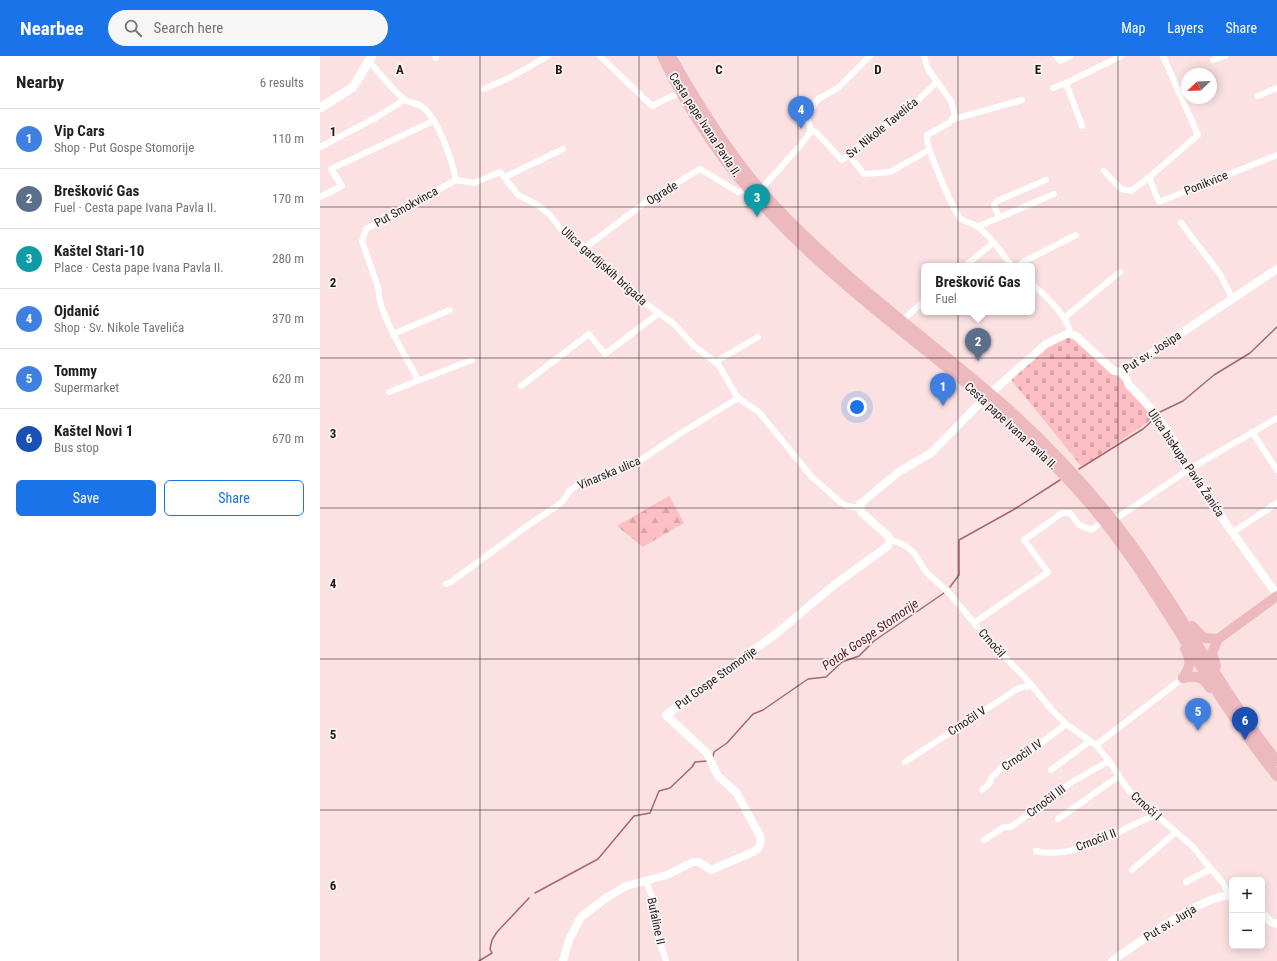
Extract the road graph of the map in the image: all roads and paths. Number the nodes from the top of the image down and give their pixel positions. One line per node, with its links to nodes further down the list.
1 (548, 56): 18 (street)
2 (600, 56): 19 (street)
3 (662, 56): 68 (main road, Cesta pape Ivana Pavla II.)
4 (671, 56): 59 (main road, Cesta pape Ivana Pavla II.)
5 (870, 56): 27 (street)
6 (924, 56): 14 (street)
7 (1056, 56): 8 (street)
8 (1070, 56)
9 (1121, 56): 15 (street)
10 (1163, 56): 35 (street)
11 (1225, 56): 13 (street)
12 (370, 58): 21 (street); 23 (main road)
13 (1213, 60)
14 (937, 82): 25 (street); 31 (street, Sv. Nikole Tavelića)
15 (1066, 83): 16 (street); 26 (street)
16 (1053, 88)
17 (1277, 88): 20 (street)
18 (484, 89)
19 (676, 94)
20 (1258, 96)
21 (404, 100): 24 (street); 28 (street)
22 (1022, 100): 25 (street)
23 (320, 108)
24 (432, 119): 36 (street); 41 (street)
25 (954, 119): 30 (street)
26 (1082, 126)
27 (811, 131): 31 (street, Sv. Nikole Tavelića); 38 (street)
28 (320, 148)
29 (563, 149): 34 (street)
30 (929, 150): 31 (street); 44 (street)
31 (849, 155)
32 (1277, 155): 35 (street, Ponikvice)
33 (1104, 171): 35 (street)
34 (505, 177): 36 (street); 47 (street, Ulica gardijskih brigada)
35 (1149, 178)
36 (456, 180): 61 (street, Put Smokvinca)
37 (1046, 180): 42 (street)
38 (764, 186)
39 (743, 190): 47 (street, Ograde)
40 (1054, 194): 42 (street)
41 (320, 197)
42 (999, 217): 44 (street)
43 (1181, 223): 54 (street)
44 (977, 227): 46 (street)
45 (1076, 235): 50 (street)
46 (993, 242): 48 (street); 49 (street)
47 (586, 247): 57 (street, Ulica gardijskih brigada)
48 (968, 263)
49 (1010, 263)
50 (1022, 263)
51 (1277, 269): 54 (street, Put sv. Josipa)
52 (1120, 272): 58 (street)
53 (1035, 286): 58 (street)
54 (1232, 298): 66 (street, Put sv. Josipa)
55 (921, 304): 59 (street)
56 (450, 310): 61 (street)
57 (659, 313): 65 (street, Ulica gardijskih brigada); 69 (street)
58 (1064, 318): 60 (street)
59 (902, 321): 63 (main road, Cesta pape Ivana Pavla II.)
60 (1070, 333): 66 (street, Put sv. Josipa); 70 (street)
61 (394, 334): 67 (street, Put Smokvinca)
62 (758, 337): 65 (street)
63 (943, 354): 70 (main road); 75 (main road, Cesta pape Ivana Pavla II.)
64 (472, 360): 67 (street)
65 (715, 362): 72 (street, Ulica gardijskih brigada)
66 (1122, 372): 78 (street, Ulica biskupa Pavla Žanića)
67 (418, 380): 71 (street)
68 (963, 380): 73 (main road); 74 (main road, Cesta pape Ivana Pavla II.)
69 (521, 386)
70 (995, 389): 75 (main road)
71 (390, 392)
72 (738, 398): 81 (street, Ulica gardijskih brigada); 86 (street, Vinarska ulica)
73 (980, 403): 74 (main road); 81 (street)
74 (1002, 414): 83 (main road, Cesta pape Ivana Pavla II.)
75 (1014, 414): 82 (main road, Cesta pape Ivana Pavla II.)
76 (1277, 418): 77 (street)
77 (1252, 432): 78 (street); 79 (street)
78 (1188, 470): 82 (street); 84 (street, Ulica biskupa Pavla Žanića)
79 (1277, 470)
80 (1277, 503): 84 (street)
81 (860, 508): 85 (street)
82 (1114, 520): 88 (main road, Cesta pape Ivana Pavla II.)
83 (1103, 521): 89 (street); 90 (main road, Cesta pape Ivana Pavla II.)
84 (1233, 532): 87 (street, Ulica biskupa Pavla Žanića)
85 (890, 539): 89 (street, Crnočil); 113 (street, Put Gospe Stomorije)
86 (446, 584)
87 (1277, 596): 91 (main road)
88 (1183, 621): 91 (main road); 94 (main road, Cesta pape Ivana Pavla II.)
89 (974, 623): 93 (street, Crnočil)
90 (1181, 634): 92 (main road); 95 (main road, Cesta pape Ivana Pavla II.)
91 (1218, 639): 94 (main road)
92 (1183, 678): 95 (main road); 98 (street)
93 (1031, 685): 96 (street, Crnočil); 100 (street, Crnočil V)
94 (1225, 688): 101 (main road, Cesta pape Ivana Pavla II.)
95 (1223, 700): 104 (main road, Cesta pape Ivana Pavla II.)
96 (1066, 724): 97 (street, Crnočil); 105 (street, Crnočil IV)
97 (1090, 741): 98 (street, Crnočil); 102 (street)
98 (1096, 745): 99 (street, Crnoči l)
99 (1109, 761): 103 (street, Crnoči l); 109 (street, Crnočil III)
100 (905, 762)
101 (1277, 762)
102 (1051, 770)
103 (1119, 776): 106 (street, Crnoči l); 107 (street)
104 (1277, 776)
105 (982, 790)
106 (1155, 815): 108 (street, Crnoči l); 110 (street, Crnočil II)
107 (1058, 819)
108 (1176, 832): 111 (street, Crnoči l); 112 (street)
109 (984, 840)
110 (1036, 851)
111 (1210, 869): 114 (street); 115 (street, Crnoči l)
112 (1132, 870)
113 (646, 881): 120 (street, Put Gospe Stomorije); 121 (street, Bufaline II)
114 (1186, 882)
115 (1229, 893)
116 (1229, 895): 122 (street, Put sv. Jurja)
117 (1265, 915): 118 (street)
118 (1277, 924): 119 (street)
119 (1277, 927)
120 (563, 961)
121 (666, 961)
122 (1112, 961)

